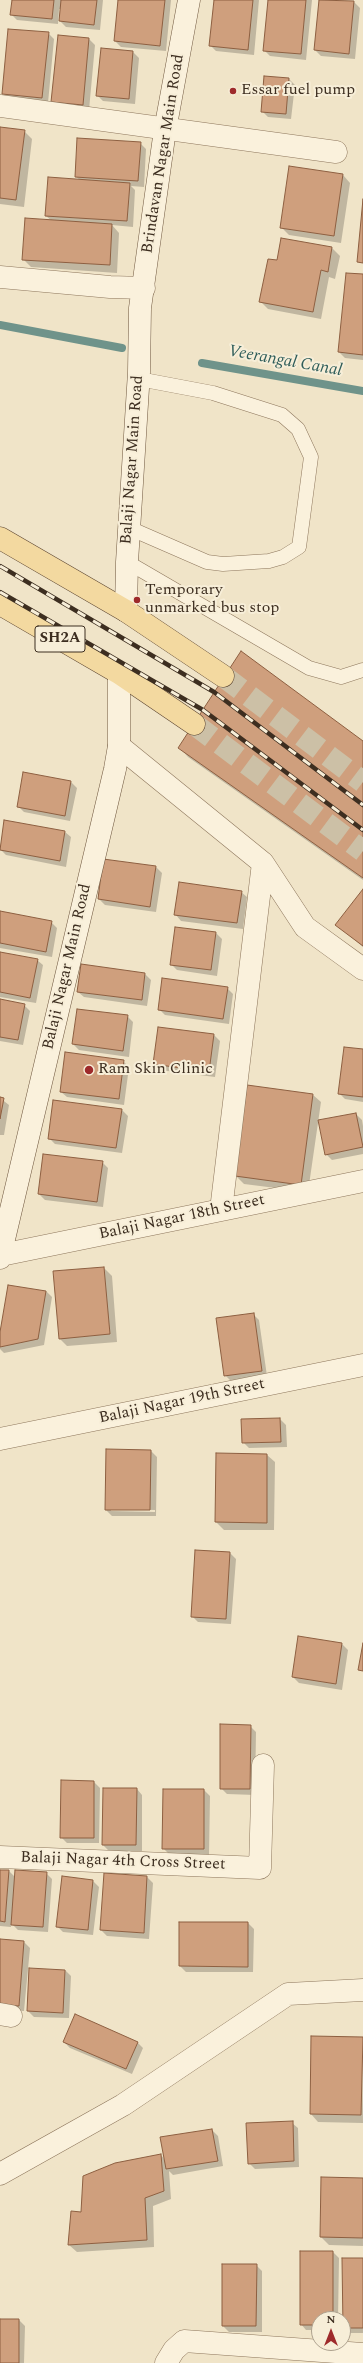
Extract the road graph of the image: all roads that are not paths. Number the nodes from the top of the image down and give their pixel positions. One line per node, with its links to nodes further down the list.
1 (189, 0): 3 (street, Brindavan Nagar Main Road)
2 (0, 106): 3 (street)
3 (165, 130): 4 (street); 6 (street, Brindavan Nagar Main Road)
4 (336, 152)
5 (0, 277): 6 (street)
6 (142, 298): 7 (street, Balaji Nagar Main Road)
7 (139, 376): 8 (street, Balaji Nagar Main Road); 8 (lane)
8 (129, 528): 10 (street, Balaji Nagar Main Road)
9 (0, 538): 12 (main road)
10 (127, 562): 12 (street, Balaji Nagar Main Road); 13 (lane)
11 (0, 604): 14 (main road, SH2A)
12 (126, 611): 15 (main road)
13 (363, 670)
14 (119, 673): 16 (main road, SH2A); 17 (street, Balaji Nagar Main Road)
15 (223, 676)
16 (194, 724)
17 (119, 746): 18 (street); 22 (street, Balaji Nagar Main Road)
18 (263, 864): 19 (street); 21 (street)
19 (363, 969)
20 (363, 1181): 21 (street, Balaji Nagar 18th Street)
21 (221, 1210): 22 (street, Balaji Nagar 18th Street)
22 (0, 1256)
23 (363, 1365): 24 (street, Balaji Nagar 19th Street)
24 (0, 1439)
25 (263, 1765): 26 (street, Balaji Nagar 4th Cross Street)
26 (0, 1857)
27 (363, 1990): 28 (street)
28 (0, 2174)
29 (363, 2354): 30 (street)
30 (166, 2363)

